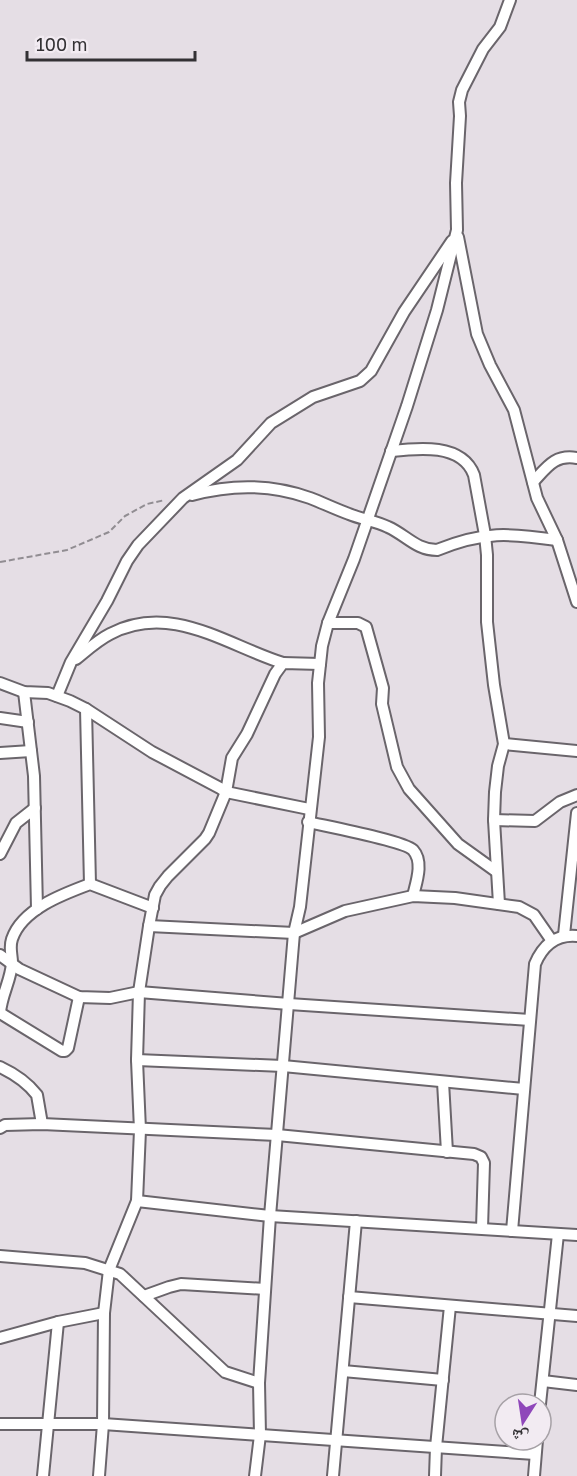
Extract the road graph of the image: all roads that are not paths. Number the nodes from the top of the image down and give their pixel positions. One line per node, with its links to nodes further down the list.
1 (510, 0): 2 (street)
2 (456, 234): 3 (street); 5 (street); 6 (street)
3 (391, 450): 7 (street); 8 (street)
4 (577, 458): 5 (street)
5 (533, 482): 9 (street)
6 (183, 498): 7 (street); 12 (street)
7 (367, 520): 8 (street); 11 (street)
8 (485, 535): 9 (street); 21 (street)
9 (557, 540): 10 (street)
10 (577, 602)
11 (328, 622): 14 (street); 33 (street)
12 (71, 662): 13 (street); 17 (street)
13 (283, 663): 14 (street); 25 (street)
14 (320, 664): 28 (street)
15 (0, 683): 16 (street)
16 (24, 692): 17 (street); 20 (street)
17 (57, 696): 18 (street)
18 (86, 709): 25 (street); 34 (street)
19 (0, 718): 20 (street)
20 (28, 722): 22 (street)
21 (504, 744): 23 (street); 30 (street)
22 (31, 751): 24 (street); 27 (street)
23 (577, 751)
24 (0, 753)
25 (226, 792): 28 (street); 37 (street)
26 (577, 795): 30 (street)
27 (34, 808): 32 (street); 38 (street)
28 (309, 809): 31 (street)
29 (577, 813): 41 (street)
30 (494, 820): 33 (street)
31 (308, 822): 35 (street); 40 (street)
32 (0, 854)
33 (497, 872): 36 (street)
34 (90, 884): 37 (street); 38 (street)
35 (413, 896): 36 (street); 40 (street)
36 (499, 904): 43 (street)
37 (153, 908): 39 (street)
38 (37, 909): 45 (street)
39 (149, 926): 40 (street); 46 (street)
40 (294, 933): 48 (street)
41 (564, 935): 42 (street); 43 (street)
42 (577, 936)
43 (552, 941): 50 (street)
44 (0, 955): 45 (street)
45 (12, 962): 47 (street); 49 (street)
46 (139, 992): 47 (street); 48 (street); 51 (street)
47 (79, 997): 49 (street)
48 (289, 1004): 50 (street); 52 (street)
49 (0, 1013)
50 (530, 1020): 55 (street)
51 (137, 1060): 52 (street); 58 (street)
52 (283, 1066): 54 (street); 59 (street)
53 (0, 1067): 56 (street)
54 (443, 1082): 55 (street); 60 (street)
55 (524, 1089): 65 (street)
56 (42, 1124): 57 (street); 58 (street)
57 (0, 1128)
58 (140, 1130): 59 (street); 61 (street)
59 (277, 1135): 60 (street); 62 (street)
60 (447, 1152): 64 (street)
61 (137, 1201): 62 (street); 69 (street)
62 (270, 1216): 63 (street); 70 (street)
63 (356, 1221): 64 (street); 72 (street)
64 (482, 1228): 65 (street)
65 (512, 1231): 66 (street)
66 (558, 1234): 67 (street); 75 (street)
67 (577, 1235)
68 (0, 1256): 69 (street)
69 (109, 1270): 71 (street); 74 (street)
70 (266, 1289): 71 (street); 82 (street)
71 (144, 1296): 82 (street)
72 (350, 1297): 73 (street); 79 (street)
73 (450, 1306): 75 (street); 80 (street)
74 (104, 1313): 77 (street); 86 (street)
75 (550, 1314): 76 (street); 81 (street)
76 (577, 1316)
77 (58, 1322): 78 (street); 87 (street)
78 (0, 1338)
79 (343, 1371): 80 (street); 89 (street)
80 (443, 1380): 90 (street)
81 (543, 1381): 83 (street); 84 (street)
82 (259, 1383): 88 (street)
83 (577, 1385)
84 (542, 1392)
85 (0, 1424): 87 (street)
86 (103, 1424): 87 (street); 88 (street); 94 (street)
87 (49, 1425): 93 (street)
88 (260, 1436): 89 (street); 95 (street)
89 (337, 1441): 90 (street); 92 (street)
90 (436, 1447): 91 (street); 96 (street)
91 (535, 1454): 97 (street)
92 (335, 1475)
93 (43, 1476)
94 (99, 1476)
95 (255, 1476)
96 (435, 1476)
97 (534, 1476)

